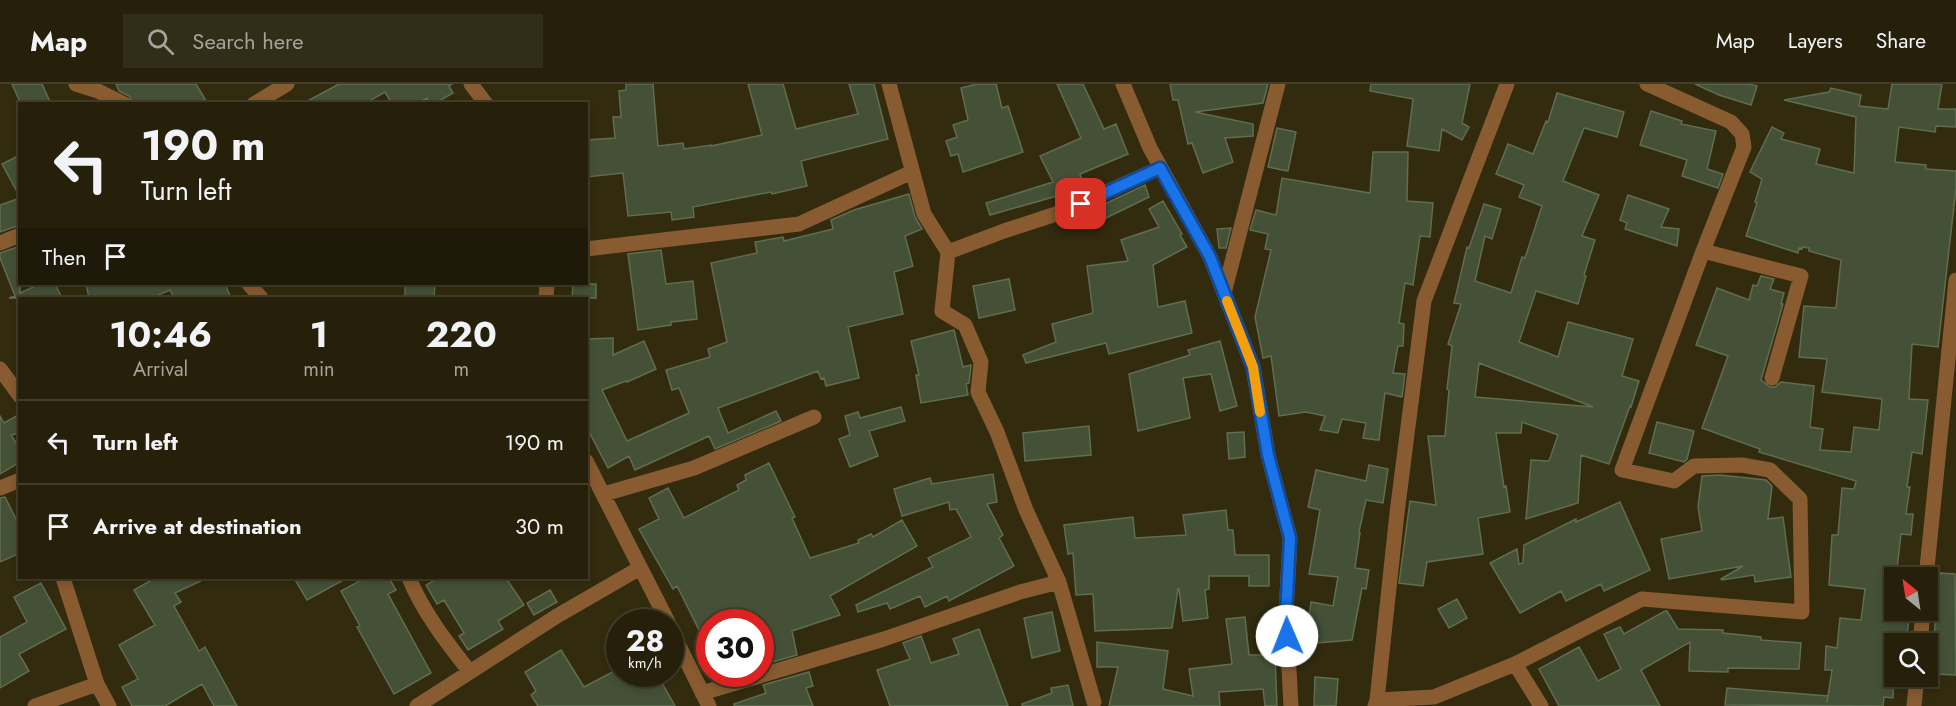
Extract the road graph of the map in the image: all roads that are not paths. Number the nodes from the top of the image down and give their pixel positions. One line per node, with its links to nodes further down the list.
1 (76, 84): 8 (street)
2 (287, 84): 9 (street)
3 (889, 84): 11 (street)
4 (1123, 84): 10 (street)
5 (1278, 84): 19 (street)
6 (1507, 84): 42 (street)
7 (1647, 84): 15 (street)
8 (120, 102)
9 (257, 102)
10 (1160, 168): 16 (street); 19 (street)
11 (912, 172): 14 (street); 16 (street)
12 (18, 236): 13 (street)
13 (0, 243)
14 (588, 249)
15 (1703, 251): 22 (street); 36 (street)
16 (948, 252): 33 (street)
17 (1956, 280): 29 (street)
18 (250, 285): 20 (street)
19 (1224, 293): 46 (street)
20 (260, 297)
21 (0, 369): 23 (street)
22 (1772, 378)
23 (18, 393)
24 (814, 417): 28 (street)
25 (588, 465): 28 (street)
26 (18, 481): 27 (street)
27 (0, 488)
28 (604, 494): 30 (street)
29 (1927, 567)
30 (640, 568): 34 (street); 37 (street)
31 (63, 579): 38 (street)
32 (409, 579): 37 (street)
33 (1059, 582): 40 (street); 41 (street)
34 (661, 609)
35 (684, 656): 40 (street)
36 (1515, 664): 42 (street); 47 (street)
37 (470, 672): 45 (street)
38 (97, 684): 43 (street); 44 (street)
39 (1916, 687): 48 (street)
40 (706, 700)
41 (1094, 702)
42 (1376, 703)
43 (35, 706)
44 (109, 706)
45 (417, 706)
46 (1291, 706)
47 (1541, 706)
48 (1914, 706)

